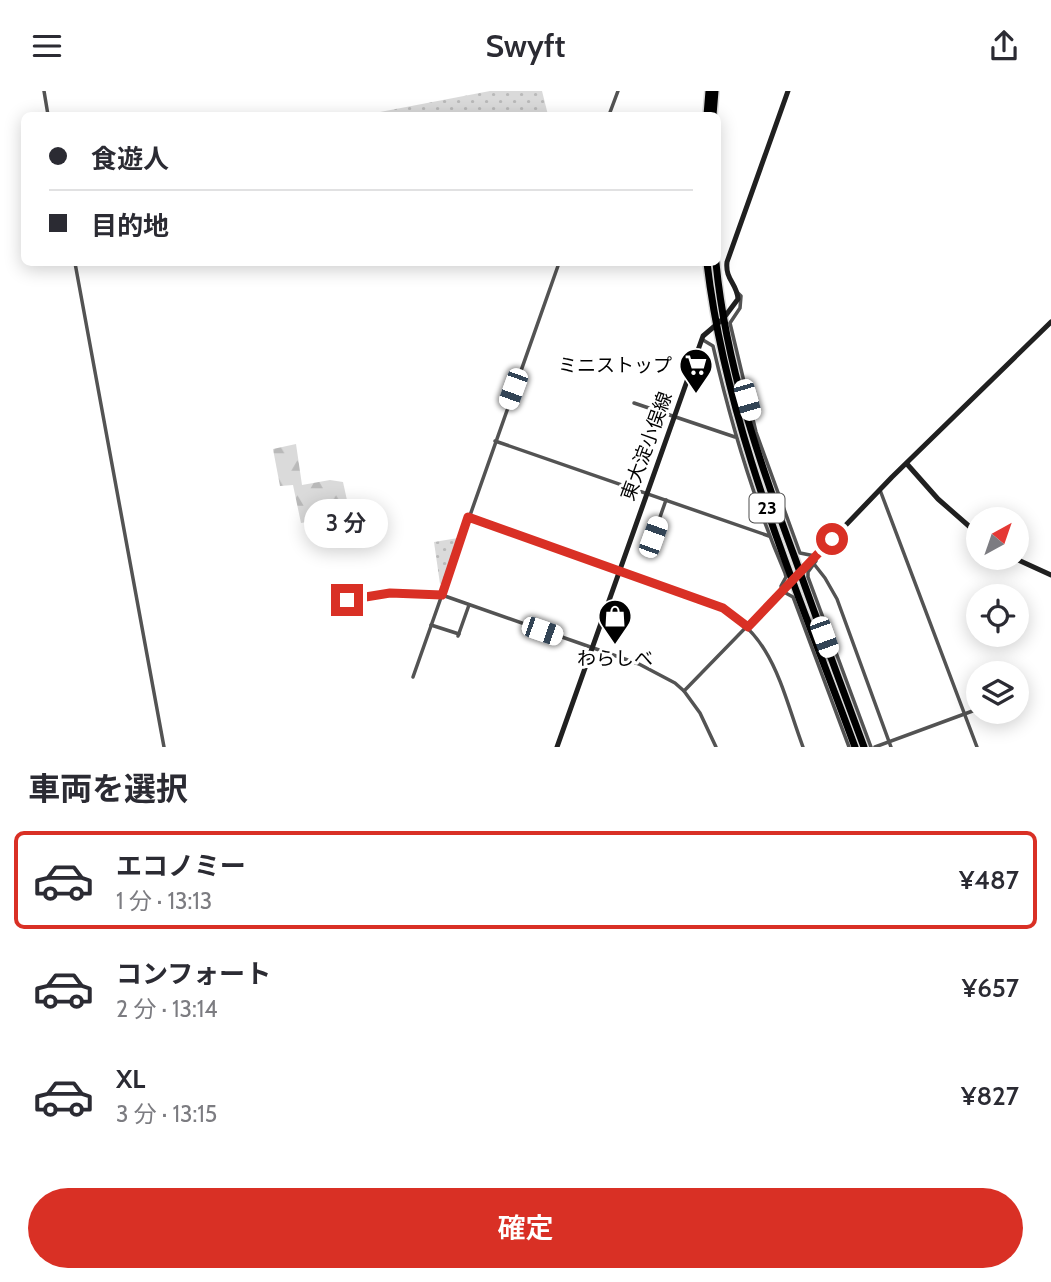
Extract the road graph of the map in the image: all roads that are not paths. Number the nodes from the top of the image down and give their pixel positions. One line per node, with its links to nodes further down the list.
1 (44, 91): 6 (street)
2 (618, 91): 7 (street)
3 (709, 91): 8 (highway)
4 (715, 91): 9 (highway)
5 (788, 91): 14 (main road)
6 (48, 112)
7 (610, 112)
8 (706, 112)
9 (713, 112)
10 (76, 266): 49 (street)
11 (558, 266): 22 (street)
12 (707, 266): 17 (highway, 23)
13 (716, 266): 15 (highway, 23)
14 (738, 293): 15 (main road, 東大淀小俣線); 31 (street)
15 (723, 319): 17 (main road, 東大淀小俣線); 35 (highway, 23)
16 (1051, 322): 23 (main road)
17 (716, 326): 18 (main road, 東大淀小俣線); 37 (highway, 23)
18 (701, 340): 20 (main road, 東大淀小俣線); 21 (street)
19 (634, 403): 20 (street)
20 (674, 417): 21 (street); 25 (main road, 東大淀小俣線)
21 (735, 437): 29 (street)
22 (495, 440): 25 (street); 27 (street)
23 (906, 464): 24 (main road); 28 (main road)
24 (880, 490): 31 (main road); 47 (street)
25 (646, 493): 26 (street); 34 (main road, 東大淀小俣線)
26 (666, 500): 29 (street); 30 (street)
27 (468, 517): 34 (street); 39 (street)
28 (966, 524)
29 (769, 536): 38 (street)
30 (653, 537)
31 (815, 556): 32 (street); 35 (main road)
32 (814, 564): 48 (street); 56 (street)
33 (1029, 565): 36 (main road)
34 (618, 570): 43 (street); 44 (main road, 東大淀小俣線)
35 (800, 572): 37 (main road); 55 (highway, 23)
36 (1051, 575)
37 (793, 579): 38 (street); 54 (highway, 23)
38 (782, 591): 43 (street); 53 (street)
39 (442, 595): 40 (street); 41 (street); 42 (street)
40 (330, 603)
41 (469, 605): 42 (street); 44 (street)
42 (431, 625): 45 (street)
43 (748, 627): 46 (street); 52 (street)
44 (591, 649): 46 (street); 50 (main road, 東大淀小俣線)
45 (413, 677)
46 (684, 691): 51 (street)
47 (965, 714): 48 (street); 57 (street)
48 (890, 744): 56 (street)
49 (164, 747)
50 (557, 747)
51 (716, 747)
52 (803, 747)
53 (849, 747)
54 (855, 747)
55 (864, 747)
56 (873, 747)
57 (977, 747)

